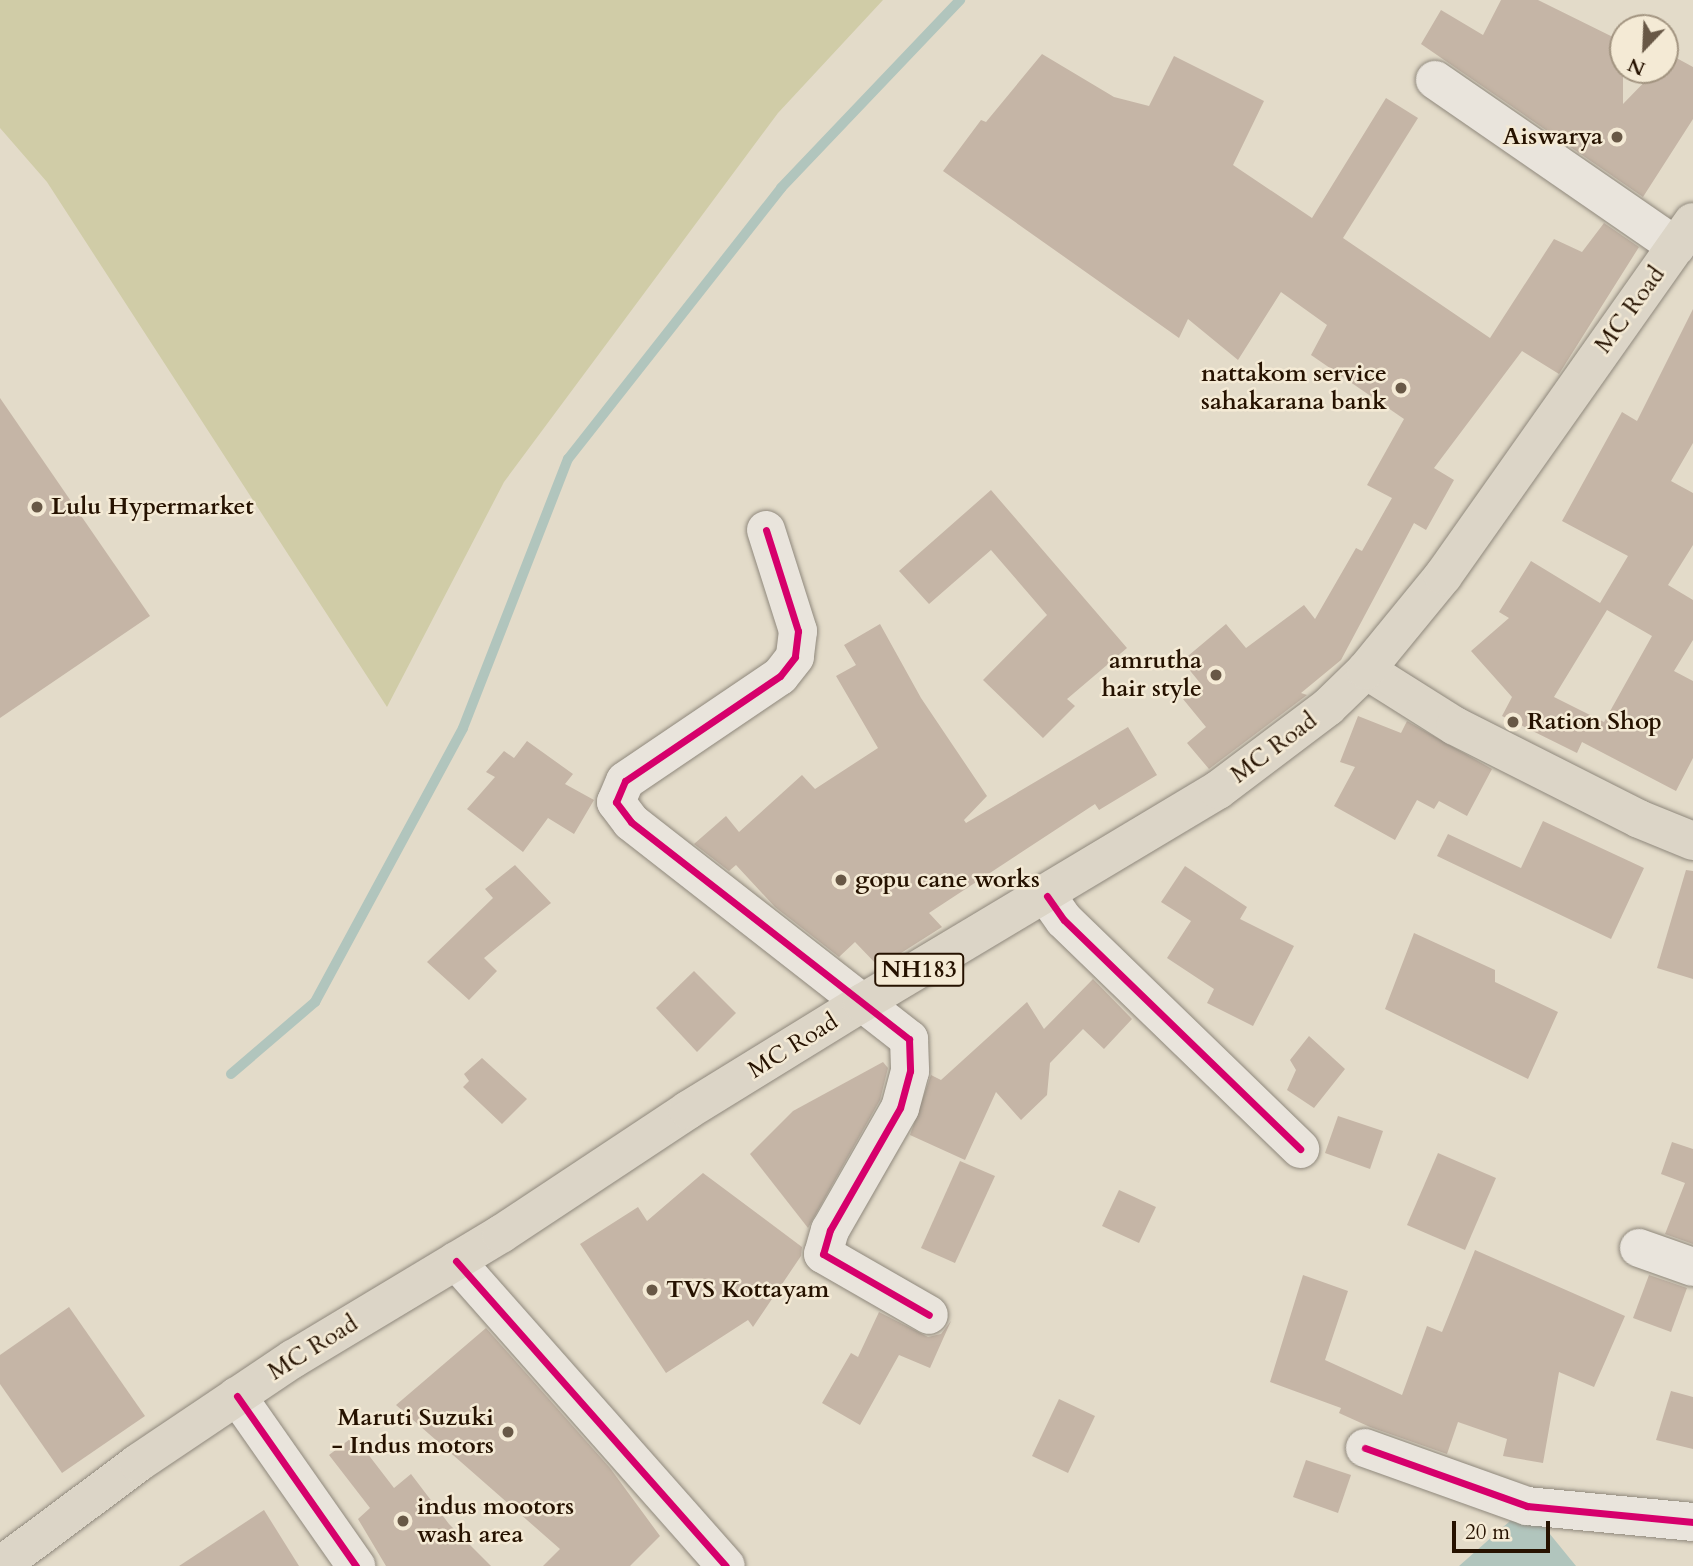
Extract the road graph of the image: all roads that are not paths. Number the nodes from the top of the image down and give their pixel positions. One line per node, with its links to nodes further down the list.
1 (1435, 80): 2 (street)
2 (1684, 234): 4 (main road, MC Road / NH183)
3 (766, 530): 7 (street)
4 (1366, 670): 5 (main road); 6 (main road, MC Road / NH183)
5 (1693, 841)
6 (1047, 895): 7 (main road, MC Road / NH183); 8 (street)
7 (862, 1003): 10 (main road, MC Road / NH183); 12 (street)
8 (1300, 1149)
9 (1639, 1248): 11 (street)
10 (456, 1261): 13 (main road, MC Road / NH183); 18 (street)
11 (1693, 1267)
12 (929, 1315)
13 (237, 1396): 16 (main road, MC Road / NH183); 17 (street)
14 (1365, 1448): 15 (street)
15 (1693, 1522)
16 (0, 1566)
17 (356, 1566)
18 (726, 1566)

